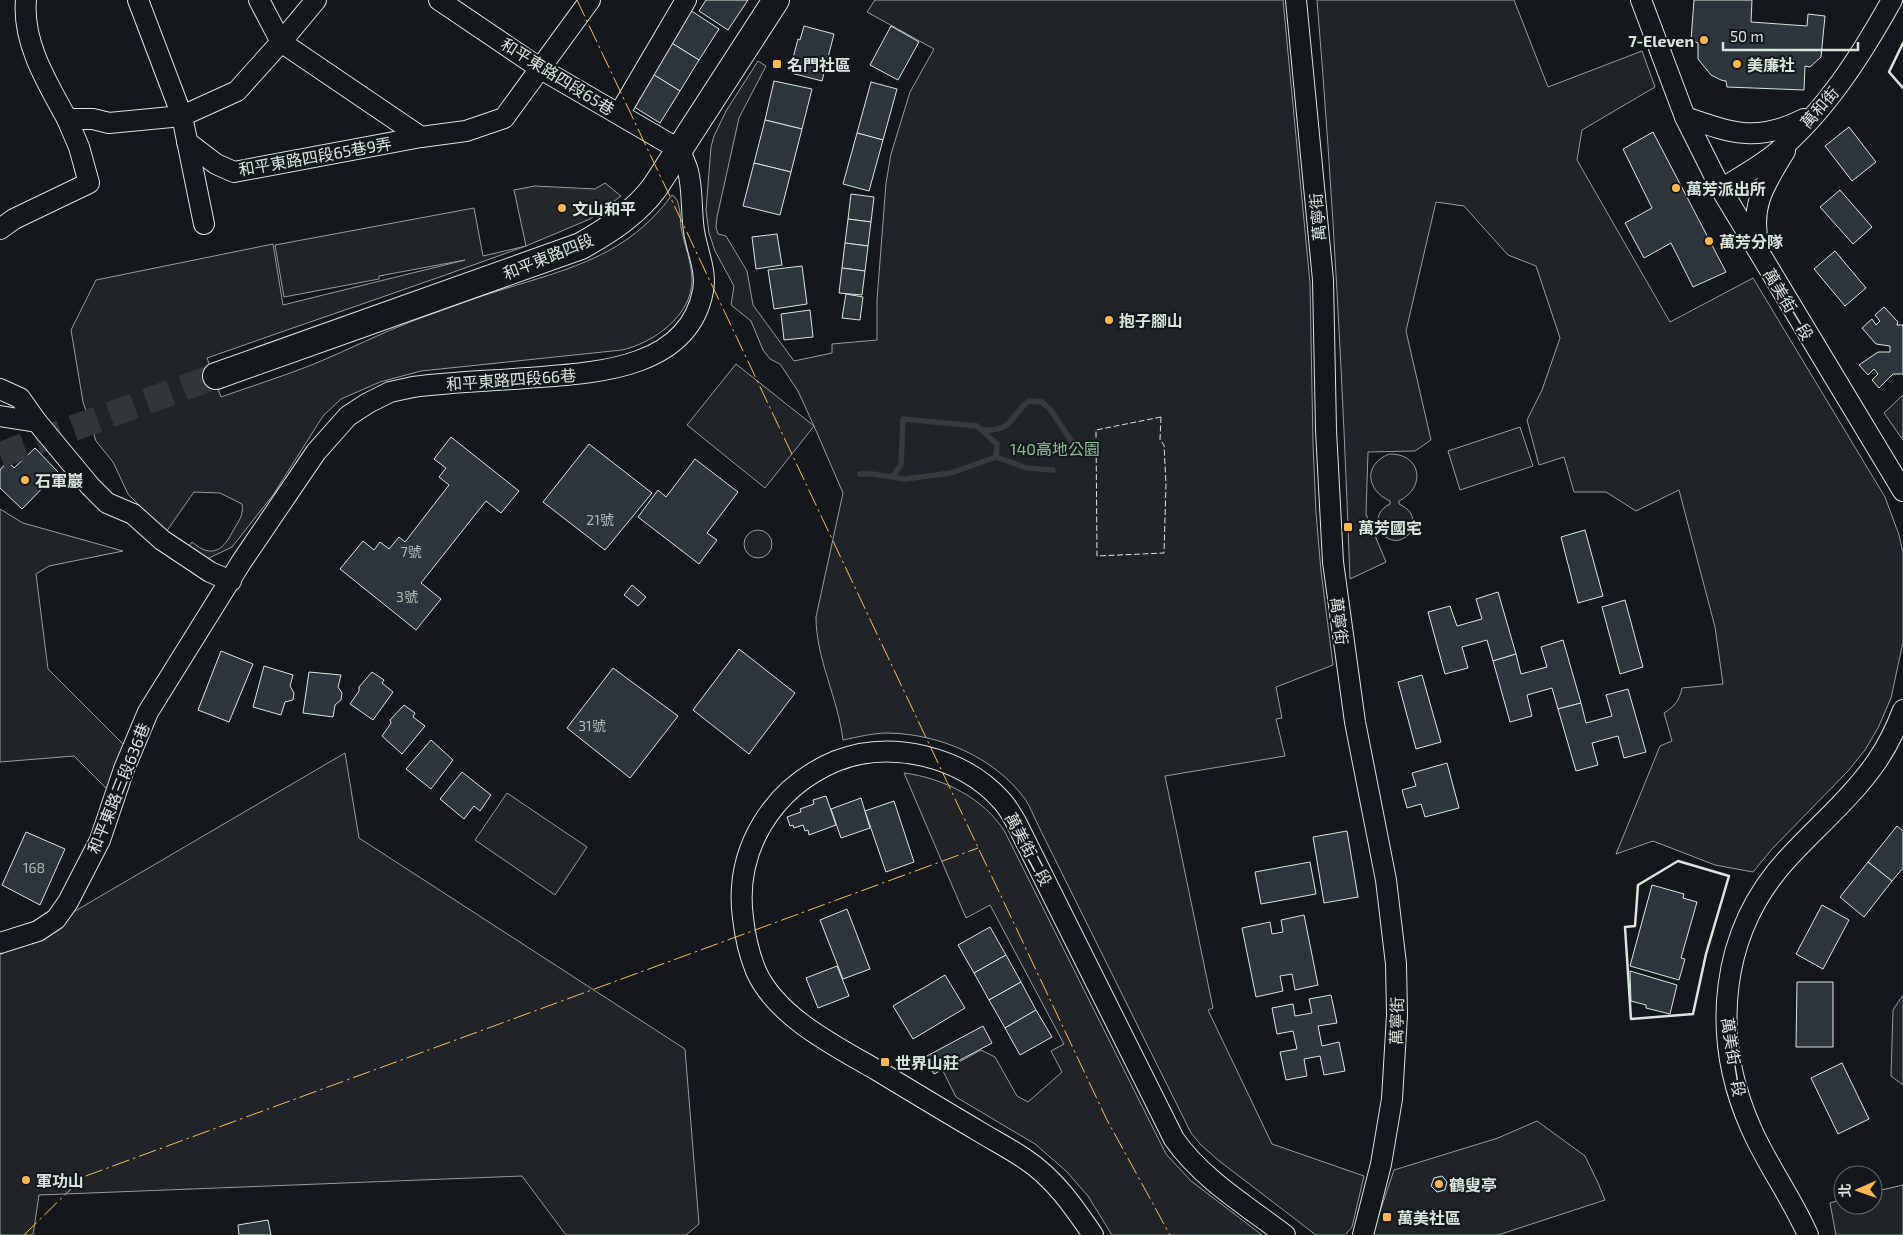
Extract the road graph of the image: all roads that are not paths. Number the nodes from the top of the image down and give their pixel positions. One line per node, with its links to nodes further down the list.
1 (26, 0): 18 (street)
2 (138, 0): 16 (street)
3 (259, 0): 12 (street)
4 (316, 0): 12 (street)
5 (439, 0): 13 (street, 和平東路四段65巷)
6 (590, 0): 13 (street, 和平東路四段65巷9弄)
7 (686, 0): 14 (street)
8 (776, 0): 22 (main road, 和平東路四段)
9 (1296, 0): 37 (street, 萬寧街)
10 (1641, 0): 17 (street, 萬美街一段)
11 (1892, 0): 15 (street, 萬和街)
12 (281, 42): 16 (street); 20 (street, 和平東路四段65巷9弄)
13 (541, 68): 14 (street, 和平東路四段65巷); 20 (street, 和平東路四段65巷9弄)
14 (619, 114): 22 (street, 和平東路四段65巷)
15 (1815, 114): 17 (street); 19 (street, 萬和街)
16 (182, 116): 18 (street); 21 (street)
17 (1685, 117): 23 (street, 萬美街一段)
18 (68, 119): 25 (street)
19 (1794, 135): 23 (street, 萬和街); 26 (street)
20 (421, 137): 21 (street, 和平東路四段65巷9弄)
21 (187, 142): 24 (street)
22 (680, 150): 27 (main road, 和平東路四段); 32 (street, 和平東路四段66巷)
23 (1721, 189): 26 (street, 萬美街一段)
24 (204, 224)
25 (0, 229)
26 (1762, 258): 31 (street, 萬美街一段)
27 (216, 376)
28 (0, 389): 30 (street)
29 (0, 416): 30 (street)
30 (37, 422): 32 (street)
31 (1903, 491)
32 (231, 581): 34 (street, 和平東路三段636巷)
33 (1903, 710): 38 (street, 萬美街一段)
34 (0, 943)
35 (1093, 1235): 36 (street, 萬美街二段)
36 (1285, 1235)
37 (1363, 1235)
38 (1808, 1235)

